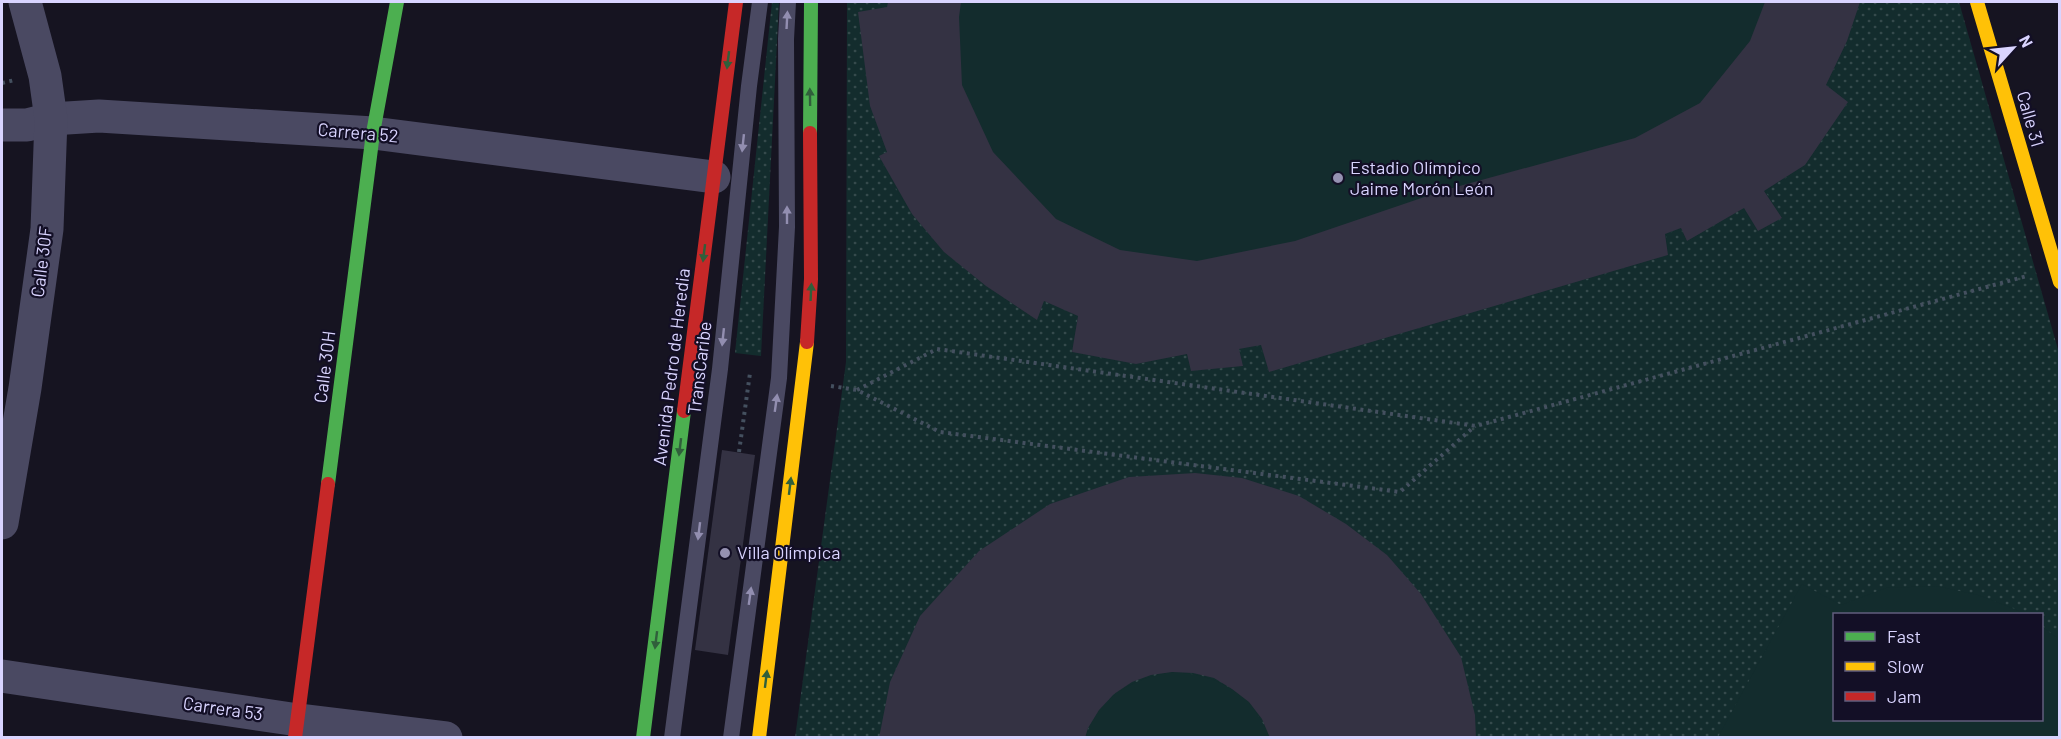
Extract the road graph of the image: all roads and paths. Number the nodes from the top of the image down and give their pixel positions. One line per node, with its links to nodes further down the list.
1 (25, 2): 8 (street, Calle 30F)
2 (397, 2): 10 (main road, Calle 30H)
3 (736, 2): 11 (main road, Avenida Pedro de Heredia, one-way to 11)
4 (760, 2): 21 (lane, TransCaribe, one-way to 21)
5 (788, 2): 22 (lane, one-way to 5)
6 (811, 2): 23 (main road, one-way to 6)
7 (1977, 2): 12 (main road, Calle 31)
8 (49, 106): 9 (street, Carrera 52); 10 (street, Carrera 52); 16 (street, Calle 30F)
9 (2, 125)
10 (373, 133): 11 (street, Carrera 52); 18 (main road, Calle 30H)
11 (714, 177): 20 (main road, Avenida Pedro de Heredia, one-way to 20)
12 (2058, 272): 14 (path)
13 (750, 373): 15 (path)
14 (1476, 426): 14 (path)
15 (739, 452)
16 (2, 523)
17 (2, 676): 18 (street, Carrera 53)
18 (297, 729): 19 (street, Carrera 53)
19 (446, 738)
20 (643, 738)
21 (672, 738)
22 (730, 738)
23 (759, 738)

